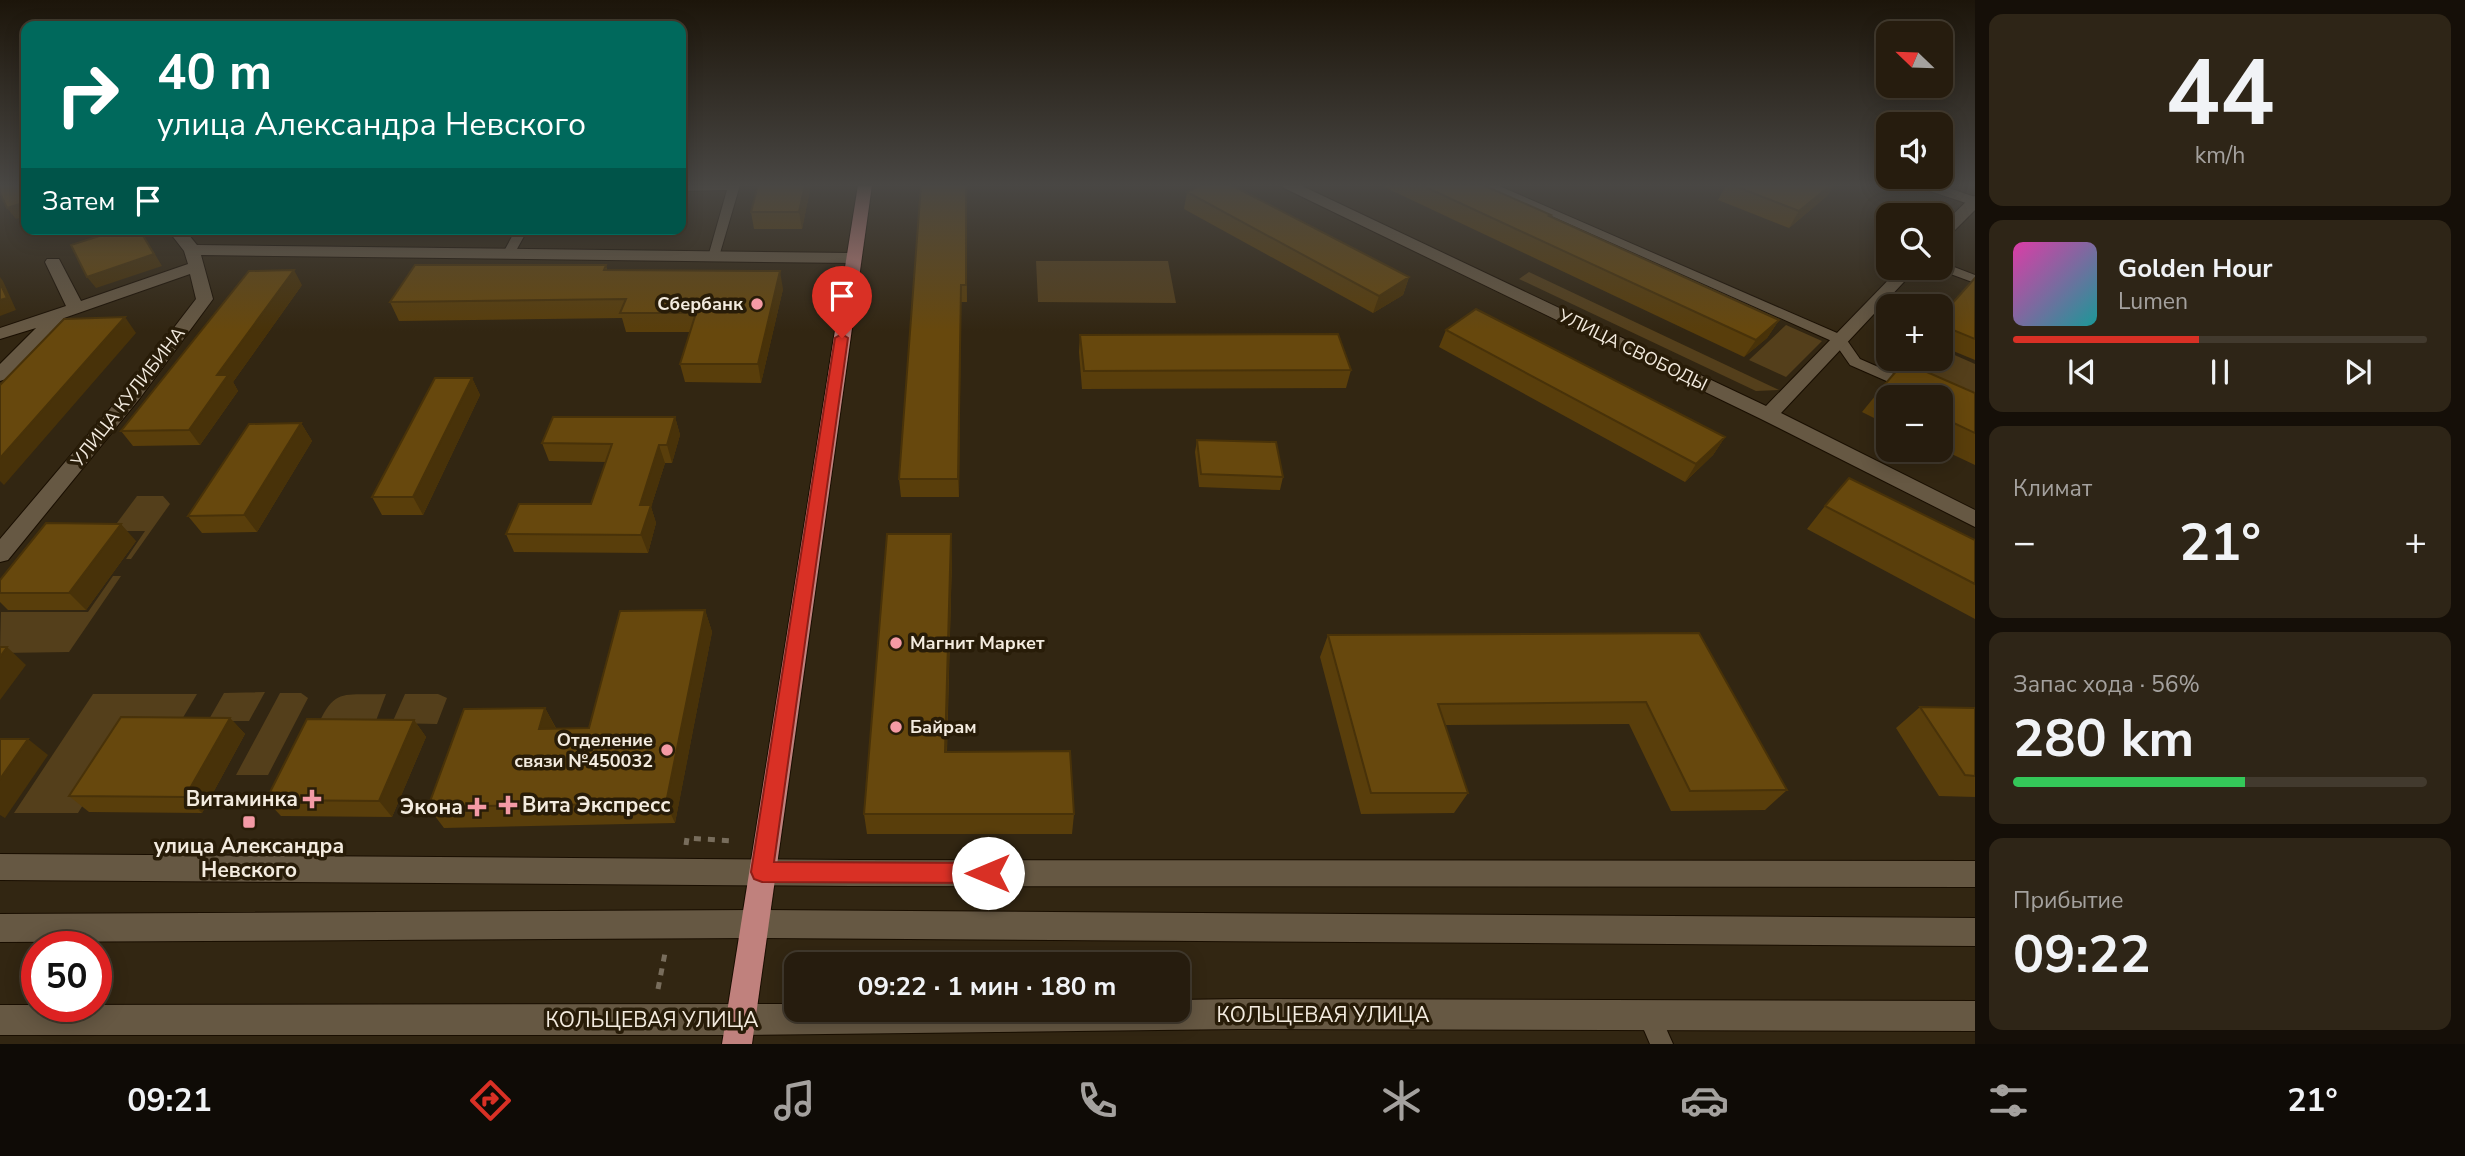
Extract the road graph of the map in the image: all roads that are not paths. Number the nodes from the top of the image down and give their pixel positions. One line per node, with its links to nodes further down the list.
1 (720, 234): 8 (lane)
2 (857, 234): 10 (main road)
3 (1390, 234): 20 (street, УЛИЦА СВОБОДЫ)
4 (1599, 234): 17 (lane)
5 (178, 235): 9 (street, УЛИЦА КУЛИБИНА)
6 (519, 235): 7 (lane)
7 (508, 255): 8 (street); 9 (street)
8 (713, 257): 10 (street)
9 (194, 258): 15 (street); 22 (street, УЛИЦА КУЛИБИНА)
10 (853, 258): 24 (main road)
11 (53, 262): 15 (street)
12 (1953, 271): 13 (lane)
13 (1975, 279)
14 (1897, 280): 17 (street)
15 (68, 311): 16 (street); 18 (street)
16 (0, 334)
17 (1839, 339): 19 (lane); 20 (street)
18 (0, 375)
19 (1908, 385)
20 (1768, 415): 21 (street, УЛИЦА СВОБОДЫ)
21 (1975, 519)
22 (0, 554)
23 (0, 867): 24 (street)
24 (762, 872): 25 (street); 26 (main road)
25 (1975, 874)
26 (754, 924): 27 (street); 28 (street); 32 (main road)
27 (0, 928)
28 (1975, 932)
29 (1649, 1016): 30 (street, КОЛЬЦЕВАЯ УЛИЦА); 32 (street, КОЛЬЦЕВАЯ УЛИЦА); 33 (lane)
30 (1975, 1016)
31 (0, 1020): 32 (street, КОЛЬЦЕВАЯ УЛИЦА)
32 (739, 1032)
33 (1662, 1044)

